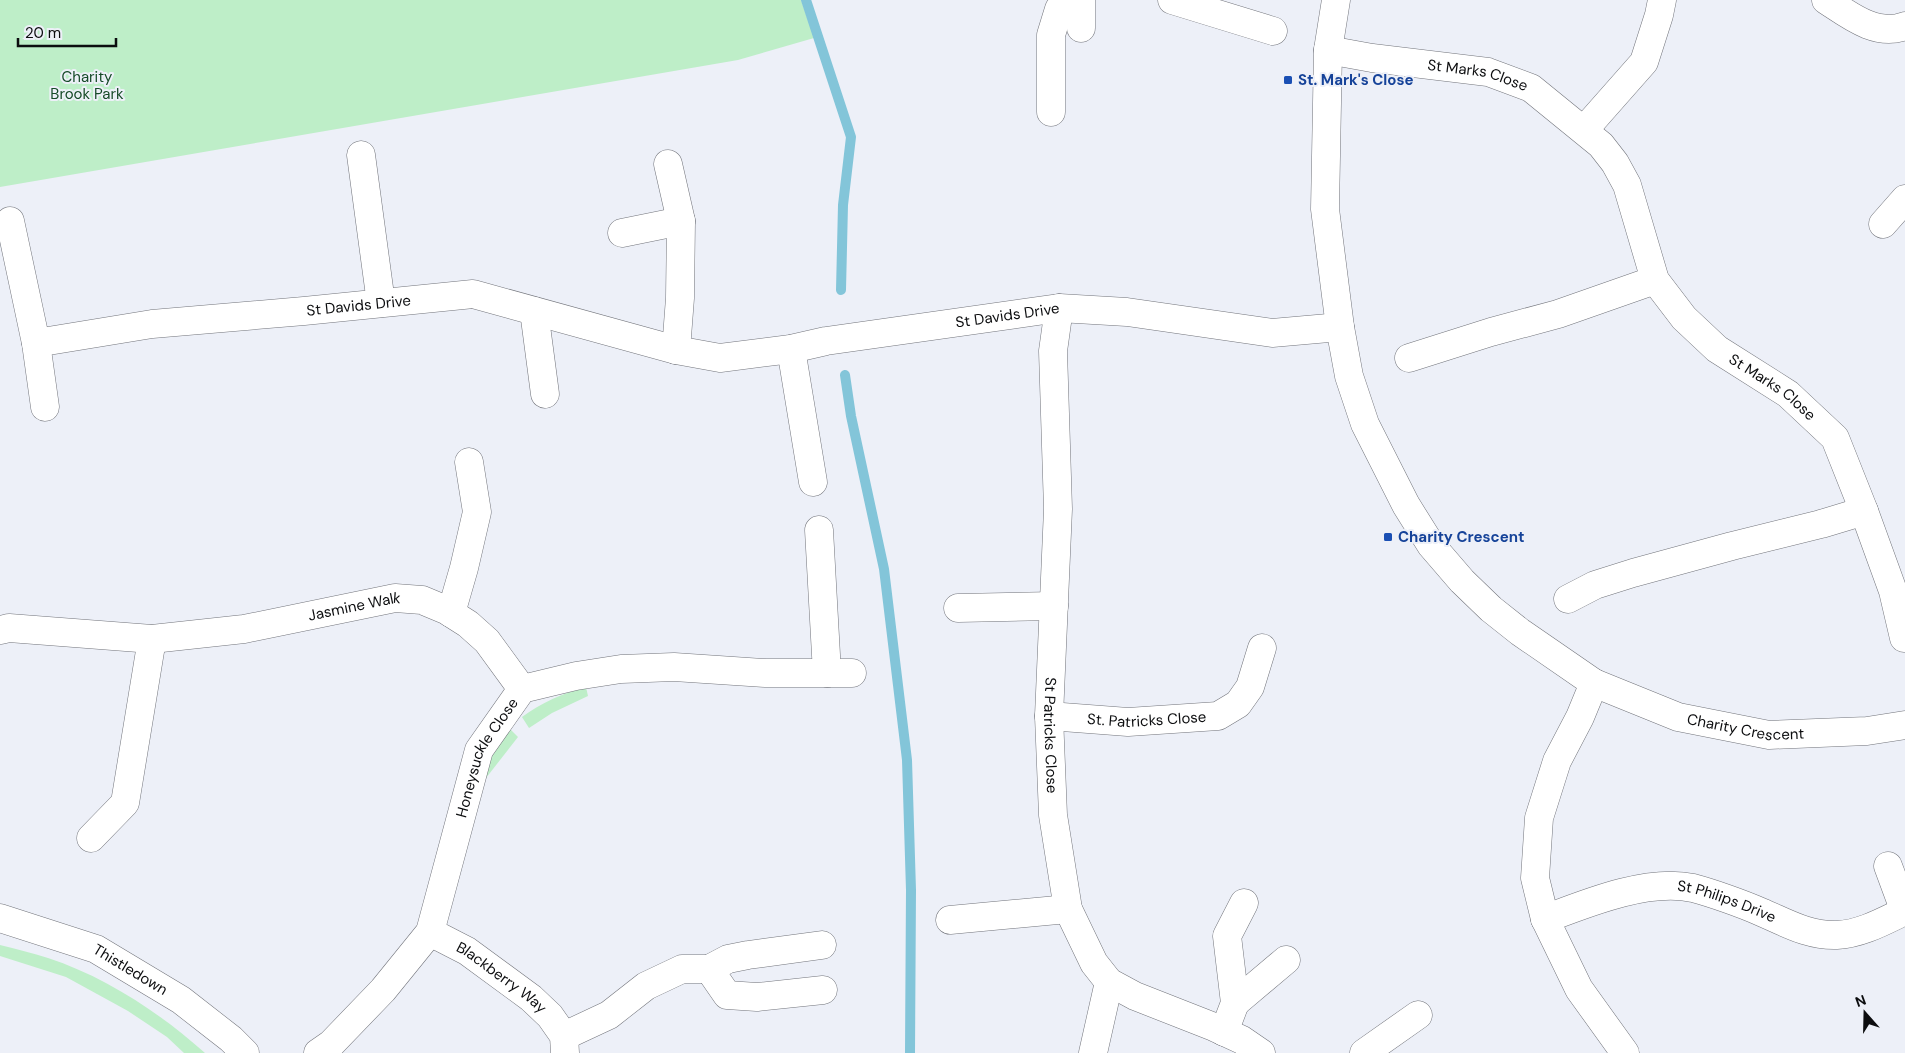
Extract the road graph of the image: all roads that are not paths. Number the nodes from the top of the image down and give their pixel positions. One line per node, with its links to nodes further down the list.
1 (1073, 0): 11 (street)
2 (1081, 0): 8 (street)
3 (1172, 0): 9 (street)
4 (1336, 0): 10 (street, Charity Crescent)
5 (1662, 0): 12 (street)
6 (1826, 0): 7 (street)
7 (1905, 26)
8 (1081, 28)
9 (1273, 31)
10 (1328, 50): 12 (street, St Marks Close); 24 (street, Charity Crescent)
11 (1051, 112)
12 (1584, 130): 20 (street, St Marks Close)
13 (361, 155): 21 (street)
14 (668, 164): 17 (street)
15 (1905, 199): 18 (street)
16 (10, 221): 25 (street)
17 (681, 221): 19 (street); 27 (street)
18 (1883, 224)
19 (622, 233)
20 (1655, 280): 28 (street); 33 (street, St Marks Close)
21 (381, 304): 23 (street, St Davids Drive); 25 (street, St Davids Drive)
22 (1059, 308): 24 (street, St Davids Drive); 26 (street, St Davids Drive); 36 (street, St Patricks Close)
23 (534, 310): 27 (street, St Davids Drive); 29 (street)
24 (1340, 326): 43 (street, Charity Crescent)
25 (36, 344): 30 (street)
26 (791, 349): 27 (street, St Davids Drive); 32 (street)
27 (676, 350)
28 (1409, 358)
29 (545, 394)
30 (45, 407)
31 (469, 462): 38 (street)
32 (813, 482)
33 (1864, 510): 35 (street); 40 (street, St Marks Close)
34 (819, 530): 44 (street, Honeysuckle Close)
35 (1568, 599)
36 (1054, 606): 37 (street); 45 (street, St Patricks Close)
37 (958, 608)
38 (451, 613): 41 (street, Jasmine Walk); 44 (street, Jasmine Walk)
39 (0, 630): 41 (street, Jasmine Walk)
40 (1904, 638)
41 (152, 639): 47 (street)
42 (1262, 648): 45 (street, St. Patricks Close)
43 (1594, 683): 46 (street, Charity Crescent); 53 (street)
44 (522, 689): 55 (street, Honeysuckle Close)
45 (1049, 716): 50 (street, St Patricks Close)
46 (1905, 725)
47 (91, 838)
48 (1888, 866): 51 (street, St Philips Drive)
49 (1244, 903): 61 (street)
50 (1068, 909): 54 (street); 59 (street, St Patricks Close)
51 (1905, 912): 53 (street, St Philips Drive)
52 (0, 918): 65 (street, Thistledown)
53 (1545, 919): 70 (street)
54 (950, 920)
55 (430, 932): 64 (street, Blackberry Way); 66 (street, Honeysuckle Close)
56 (822, 945): 58 (street)
57 (1286, 960): 61 (street)
58 (709, 969): 60 (street); 64 (street, Blackberry Way)
59 (1109, 982): 63 (street, St Patricks Close); 67 (street)
60 (823, 990)
61 (1235, 1003): 63 (street)
62 (1418, 1015): 69 (street)
63 (1224, 1032): 68 (street, St Patricks Close)
64 (564, 1045)
65 (245, 1053)
66 (318, 1053)
67 (1093, 1053)
68 (1261, 1053)
69 (1364, 1053)
70 (1625, 1053)

